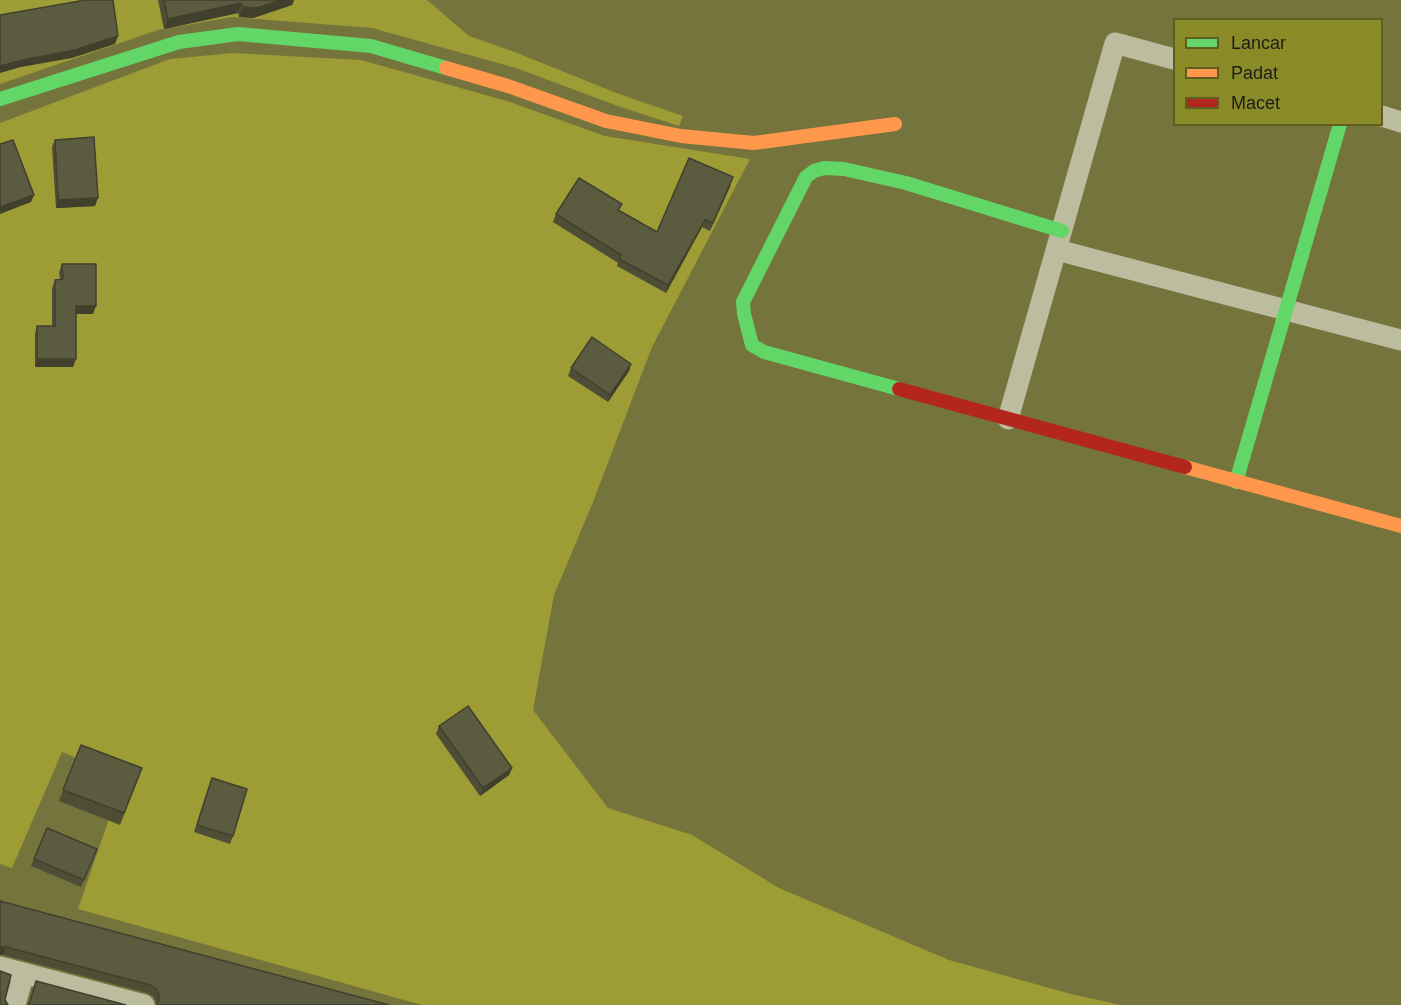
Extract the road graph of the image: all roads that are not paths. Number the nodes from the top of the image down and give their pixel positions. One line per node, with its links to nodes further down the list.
1 (1173, 59): 7 (street)
2 (0, 99): 5 (street)
3 (1383, 116): 4 (street)
4 (1401, 122)
5 (895, 124)
6 (1339, 126): 8 (street)
7 (1059, 241): 8 (street); 10 (street); 10 (street)
8 (1286, 310): 9 (street); 11 (street)
9 (1401, 340)
10 (1008, 419): 11 (street)
11 (1236, 482): 12 (street)
12 (1401, 526)
13 (0, 967): 14 (street)
14 (24, 973): 15 (street); 16 (street)
15 (130, 1003)
16 (15, 1005)

